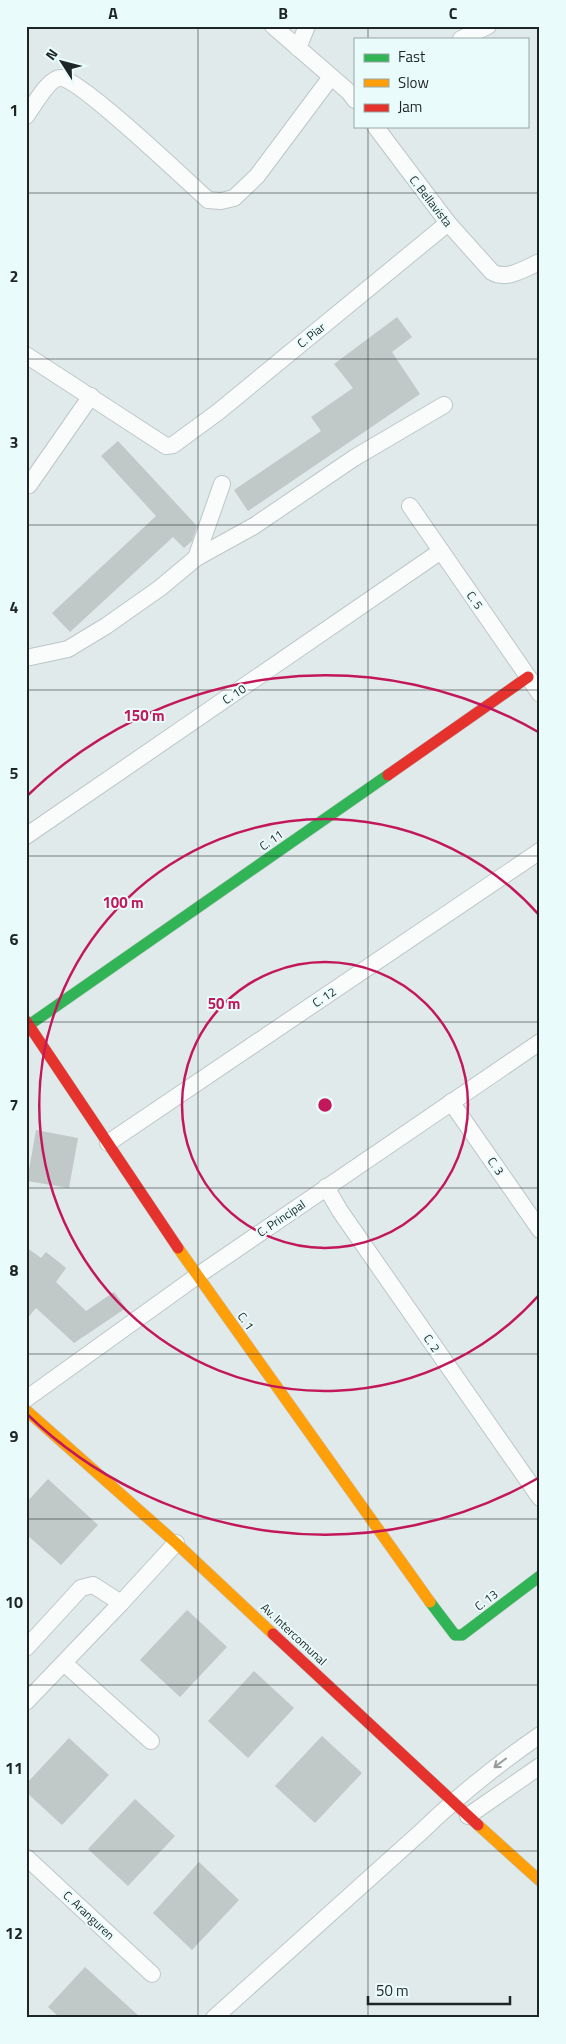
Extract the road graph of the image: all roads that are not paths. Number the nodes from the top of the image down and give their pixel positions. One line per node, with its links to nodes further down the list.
1 (273, 26): 5 (street)
2 (307, 26): 5 (street)
3 (488, 26): 4 (street)
4 (463, 38)
5 (298, 48): 6 (street)
6 (330, 78): 7 (street); 8 (street)
7 (353, 94)
8 (26, 116)
9 (377, 128): 10 (street, C. Bellavista)
10 (448, 223): 11 (street, C. Bellavista); 13 (street, C. Piar)
11 (540, 262)
12 (26, 355): 13 (street)
13 (91, 396): 16 (street)
14 (444, 405): 19 (street)
15 (222, 484): 19 (street)
16 (29, 485)
17 (410, 506): 18 (street, C. 5)
18 (441, 551): 21 (street, C. 5); 23 (street, C. 10)
19 (196, 558): 20 (street)
20 (26, 658)
21 (528, 678): 22 (street, C. 5); 25 (street, C. 11)
22 (540, 694)
23 (26, 836)
24 (540, 851): 28 (street, C. 12)
25 (28, 1023): 28 (street, C. 1)
26 (540, 1042): 27 (street, C. Principal)
27 (452, 1102): 29 (street, C. Principal); 30 (street, C. 3)
28 (108, 1143): 31 (street, C. 1)
29 (326, 1187): 31 (street, C. Principal); 34 (street, C. 2)
30 (540, 1230)
31 (197, 1276): 32 (street, C. Principal); 38 (street, C. 1)
32 (26, 1399)
33 (26, 1410): 35 (street, Av. Intercomunal)
34 (540, 1498)
35 (176, 1543): 37 (street); 45 (street, Av. Intercomunal)
36 (540, 1576): 38 (street, C. 13)
37 (121, 1603): 39 (street); 40 (street)
38 (448, 1628)
39 (26, 1648)
40 (64, 1663): 41 (street); 43 (street)
41 (26, 1702)
42 (540, 1735): 45 (street, one-way to 45)
43 (151, 1741)
44 (540, 1766): 46 (street)
45 (452, 1802): 46 (street, Av. Intercomunal); 50 (street)
46 (468, 1816): 48 (street, Av. Intercomunal)
47 (26, 1857): 49 (street, C. Aranguren)
48 (540, 1881)
49 (152, 1974)
50 (214, 2018)

